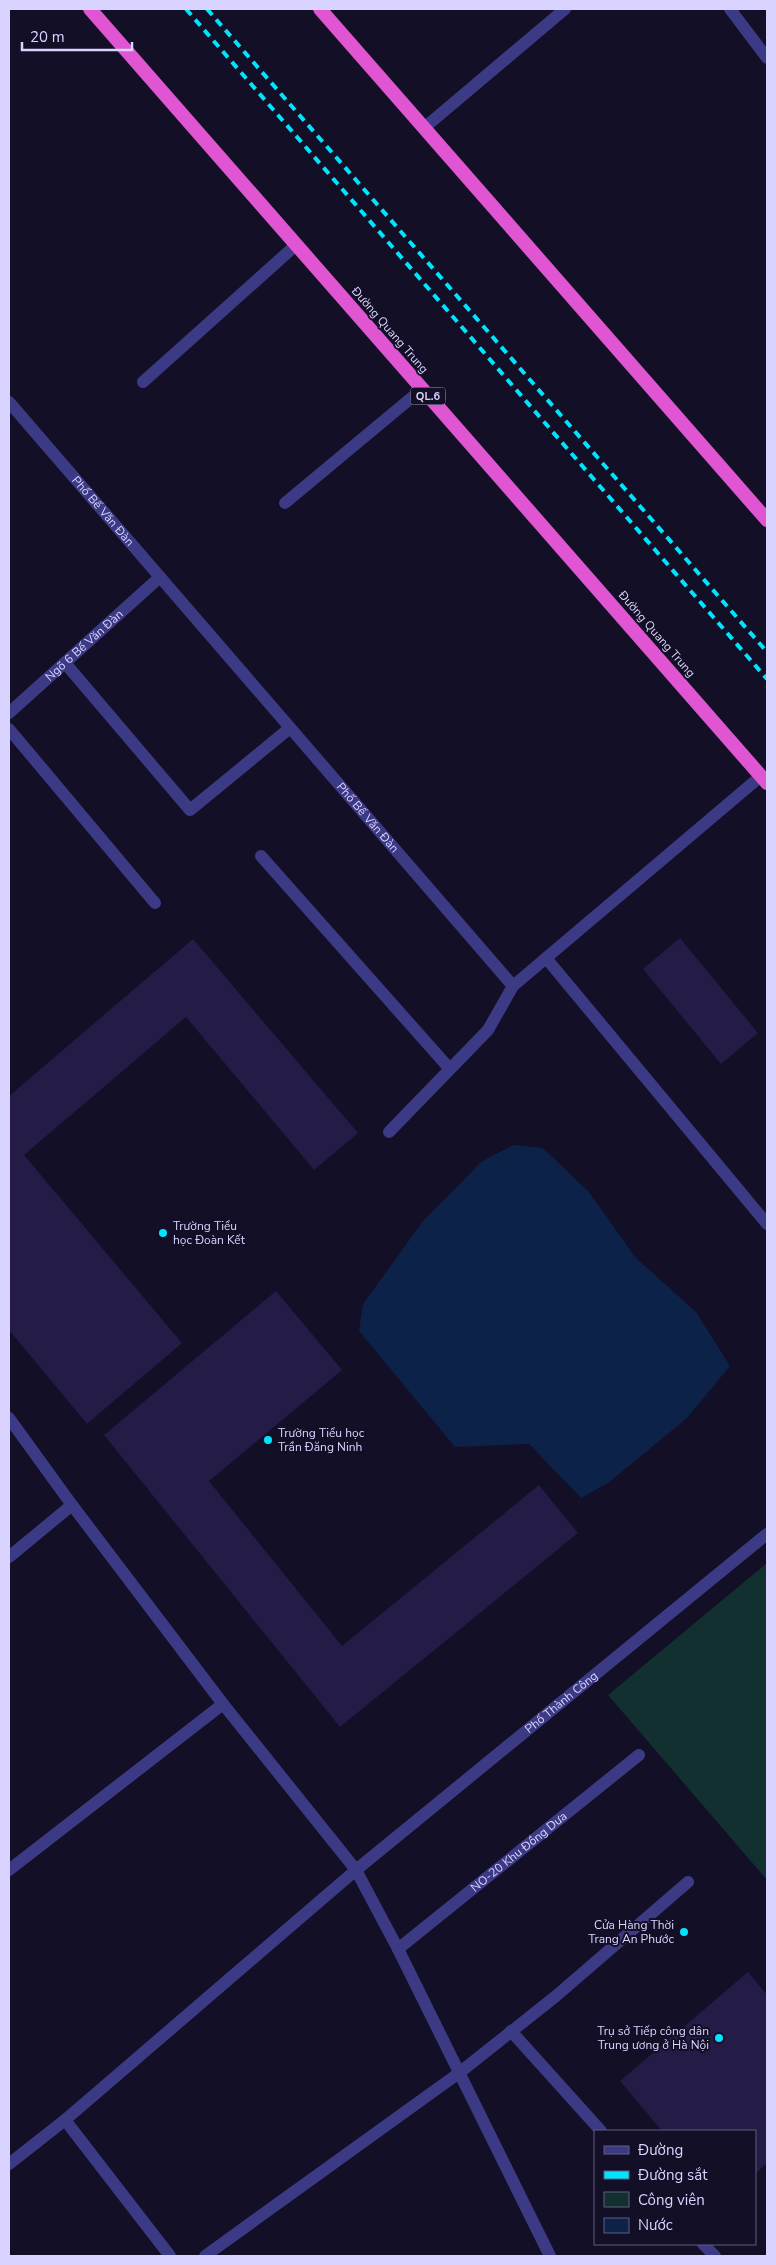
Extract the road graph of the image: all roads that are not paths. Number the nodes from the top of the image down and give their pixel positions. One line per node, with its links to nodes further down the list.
1 (90, 9): 7 (highway, Đường Quang Trung / QL.6)
2 (320, 9): 6 (highway)
3 (565, 9): 6 (street)
4 (730, 9): 5 (street)
5 (767, 58)
6 (424, 128): 12 (highway)
7 (296, 244): 8 (street); 9 (highway, Đường Quang Trung / QL.6)
8 (143, 382)
9 (422, 389): 11 (street); 18 (highway, Đường Quang Trung / QL.6)
10 (9, 402): 13 (street, Phố Bế Văn Đàn)
11 (285, 503)
12 (767, 520)
13 (160, 577): 14 (street, Ngõ 6 Bế Văn Đàn); 16 (street, Phố Bế Văn Đàn)
14 (65, 663): 15 (street, Ngõ 6 Bế Văn Đàn); 16 (street)
15 (9, 713)
16 (290, 728): 22 (street, Phố Bế Văn Đàn)
17 (9, 729): 20 (street)
18 (764, 779): 21 (street)
19 (261, 856): 23 (street)
20 (155, 903)
21 (546, 958): 22 (street); 25 (street)
22 (514, 986): 23 (street)
23 (449, 1068): 24 (street)
24 (389, 1132)
25 (767, 1224)
26 (9, 1418): 27 (street)
27 (72, 1505): 29 (street); 30 (street)
28 (767, 1534): 33 (street, Phố Thành Công)
29 (9, 1556)
30 (223, 1704): 32 (street); 33 (street)
31 (639, 1755): 35 (street, NO-20 Khu Đồng Dưa)
32 (9, 1870)
33 (356, 1870): 35 (street); 38 (street, Phố Thành Công)
34 (688, 1882): 36 (street)
35 (398, 1949): 37 (street)
36 (511, 2031): 37 (street); 39 (street)
37 (459, 2072): 43 (street); 44 (street)
38 (65, 2120): 40 (street, Phố Thành Công); 42 (street)
39 (600, 2130)
40 (9, 2164)
41 (704, 2245): 45 (street)
42 (170, 2256)
43 (205, 2256)
44 (550, 2256)
45 (714, 2256)

